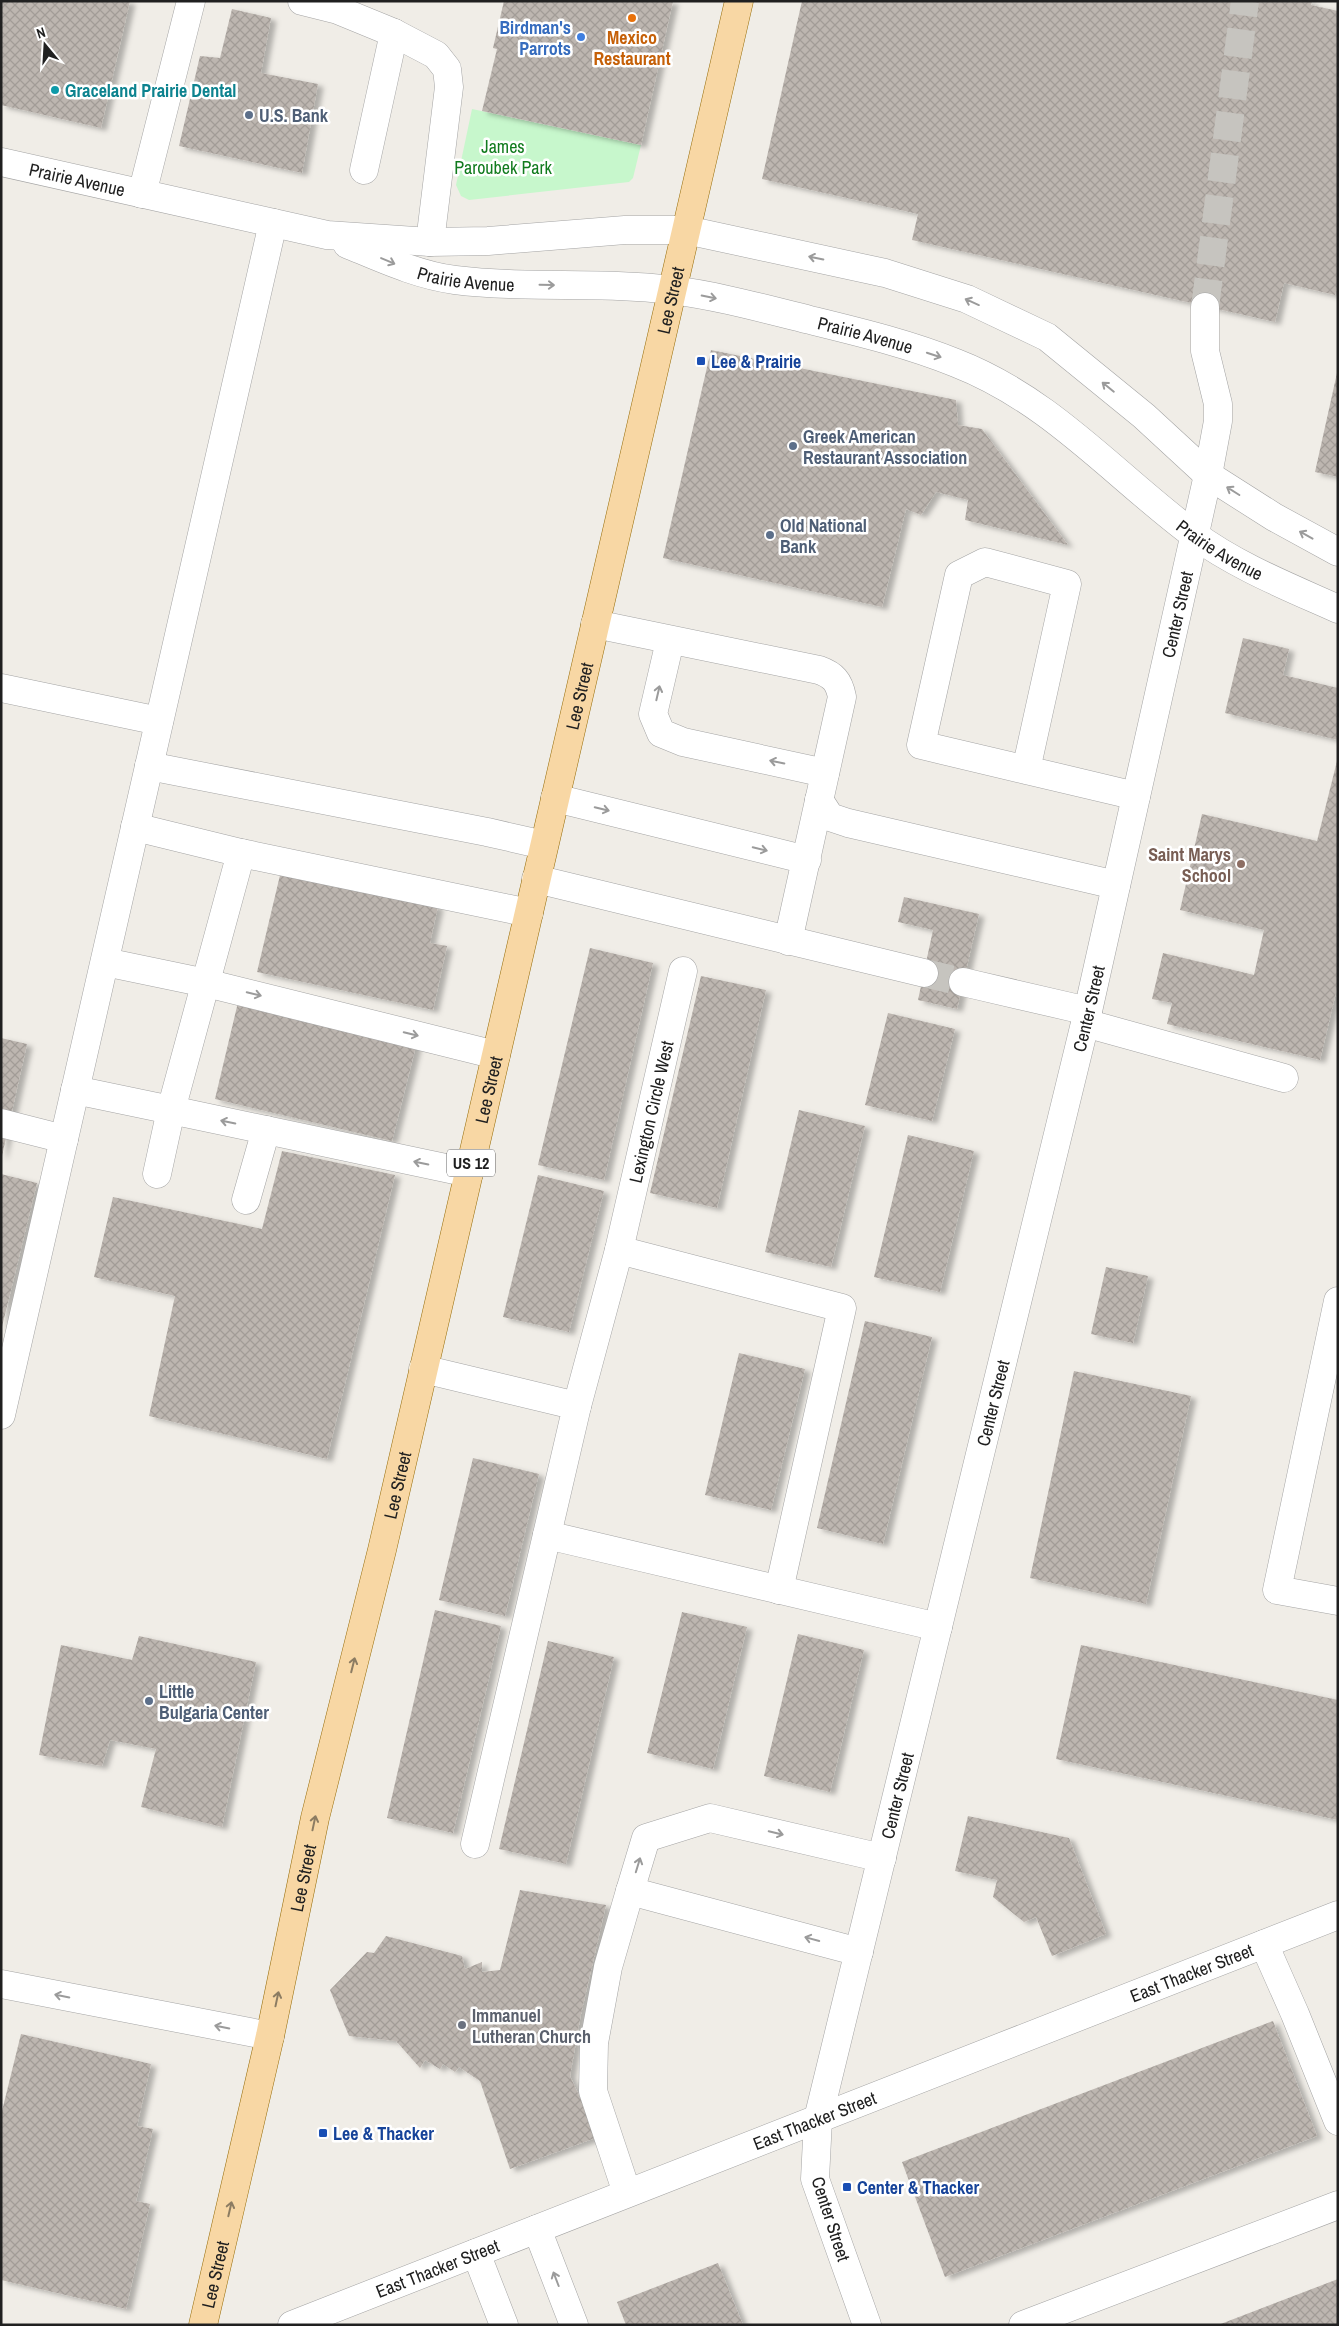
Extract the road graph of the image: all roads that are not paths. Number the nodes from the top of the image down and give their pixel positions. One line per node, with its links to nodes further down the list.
1 (191, 1): 7 (street)
2 (302, 1): 4 (street)
3 (739, 1): 9 (main road, Lee Street / US 12)
4 (394, 33): 6 (street); 11 (street)
5 (1, 162): 7 (street, Prairie Avenue)
6 (364, 170)
7 (142, 194): 8 (street, Prairie Avenue)
8 (273, 223): 10 (street, Prairie Avenue); 21 (street)
9 (686, 230): 11 (street, Prairie Avenue); 12 (main road, Lee Street / US 12); 14 (street, Prairie Avenue, one-way to 9)
10 (327, 235): 11 (street, Prairie Avenue); 12 (street, Prairie Avenue, one-way to 12)
11 (430, 242)
12 (672, 290): 15 (street, Prairie Avenue, one-way to 15); 18 (main road, Lee Street / US 12)
13 (1205, 307): 14 (street, Center Street)
14 (1208, 475): 15 (street, Center Street); 16 (street, Prairie Avenue, one-way to 14)
15 (1195, 535): 17 (street, Prairie Avenue); 25 (street, Center Street)
16 (1338, 552)
17 (1338, 610)
18 (595, 624): 19 (street); 26 (main road, Lee Street / US 12)
19 (670, 641): 24 (street, one-way to 19); 24 (street)
20 (1, 688): 21 (street)
21 (159, 721): 22 (street)
22 (149, 766): 28 (street); 29 (street)
23 (1026, 770): 23 (street); 25 (street)
24 (825, 773): 27 (street)
25 (1136, 796): 33 (street, Center Street)
26 (555, 798): 29 (main road, Lee Street / US 12); 31 (street, one-way to 31)
27 (819, 800): 31 (street); 33 (street)
28 (135, 827): 30 (street); 36 (street)
29 (544, 845): 32 (main road, Lee Street / US 12)
30 (241, 854): 34 (street); 40 (street)
31 (806, 860): 35 (street)
32 (536, 879): 34 (main road, Lee Street / US 12); 35 (street)
33 (1116, 885): 41 (street, Center Street)
34 (529, 913): 42 (main road, Lee Street / US 12)
35 (788, 941): 38 (street)
36 (105, 962): 40 (street); 44 (street)
37 (683, 971): 52 (street, Lexington Circle West)
38 (924, 973)
39 (963, 982): 41 (street)
40 (206, 983): 42 (street, one-way to 42); 45 (street)
41 (1086, 1017): 43 (street); 60 (street, Center Street)
42 (496, 1055): 49 (main road, Lee Street / US 12)
43 (1284, 1078)
44 (75, 1090): 45 (street); 48 (street)
45 (171, 1110): 47 (street, one-way to 45); 50 (street)
46 (1, 1123): 48 (street)
47 (266, 1130): 49 (street, one-way to 47); 51 (street)
48 (64, 1139): 56 (street)
49 (469, 1173): 54 (main road, Lee Street / US 12)
50 (157, 1174)
51 (246, 1200)
52 (618, 1250): 55 (street, Lexington Circle West); 58 (street)
53 (1338, 1301): 59 (street)
54 (423, 1369): 55 (street); 68 (main road, Lee Street / US 12, one-way to 54)
55 (576, 1406): 57 (street, Lexington Circle West)
56 (1, 1415)
57 (548, 1535): 58 (street); 61 (street, Lexington Circle West)
58 (779, 1590): 60 (street)
59 (1338, 1601)
60 (938, 1627): 62 (street, Center Street)
61 (475, 1844)
62 (882, 1858): 63 (street, one-way to 62); 66 (street, Center Street)
63 (630, 1891): 66 (street, one-way to 63); 71 (street)
64 (1338, 1915): 65 (street, East Thacker Street)
65 (1264, 1944): 69 (street, East Thacker Street); 70 (street)
66 (859, 1952): 69 (street, Center Street)
67 (1, 1984): 68 (street, one-way to 67)
68 (270, 2036): 75 (main road, Lee Street / US 12, one-way to 68)
69 (818, 2119): 71 (street, East Thacker Street); 79 (street, Center Street)
70 (1338, 2121)
71 (627, 2193): 73 (street, East Thacker Street)
72 (1338, 2205): 80 (street)
73 (536, 2229): 74 (street, East Thacker Street); 78 (street, one-way to 73)
74 (476, 2252): 76 (street, East Thacker Street); 77 (street)
75 (203, 2325)
76 (292, 2325)
77 (504, 2325)
78 (574, 2325)
79 (867, 2325)
80 (1023, 2325)

